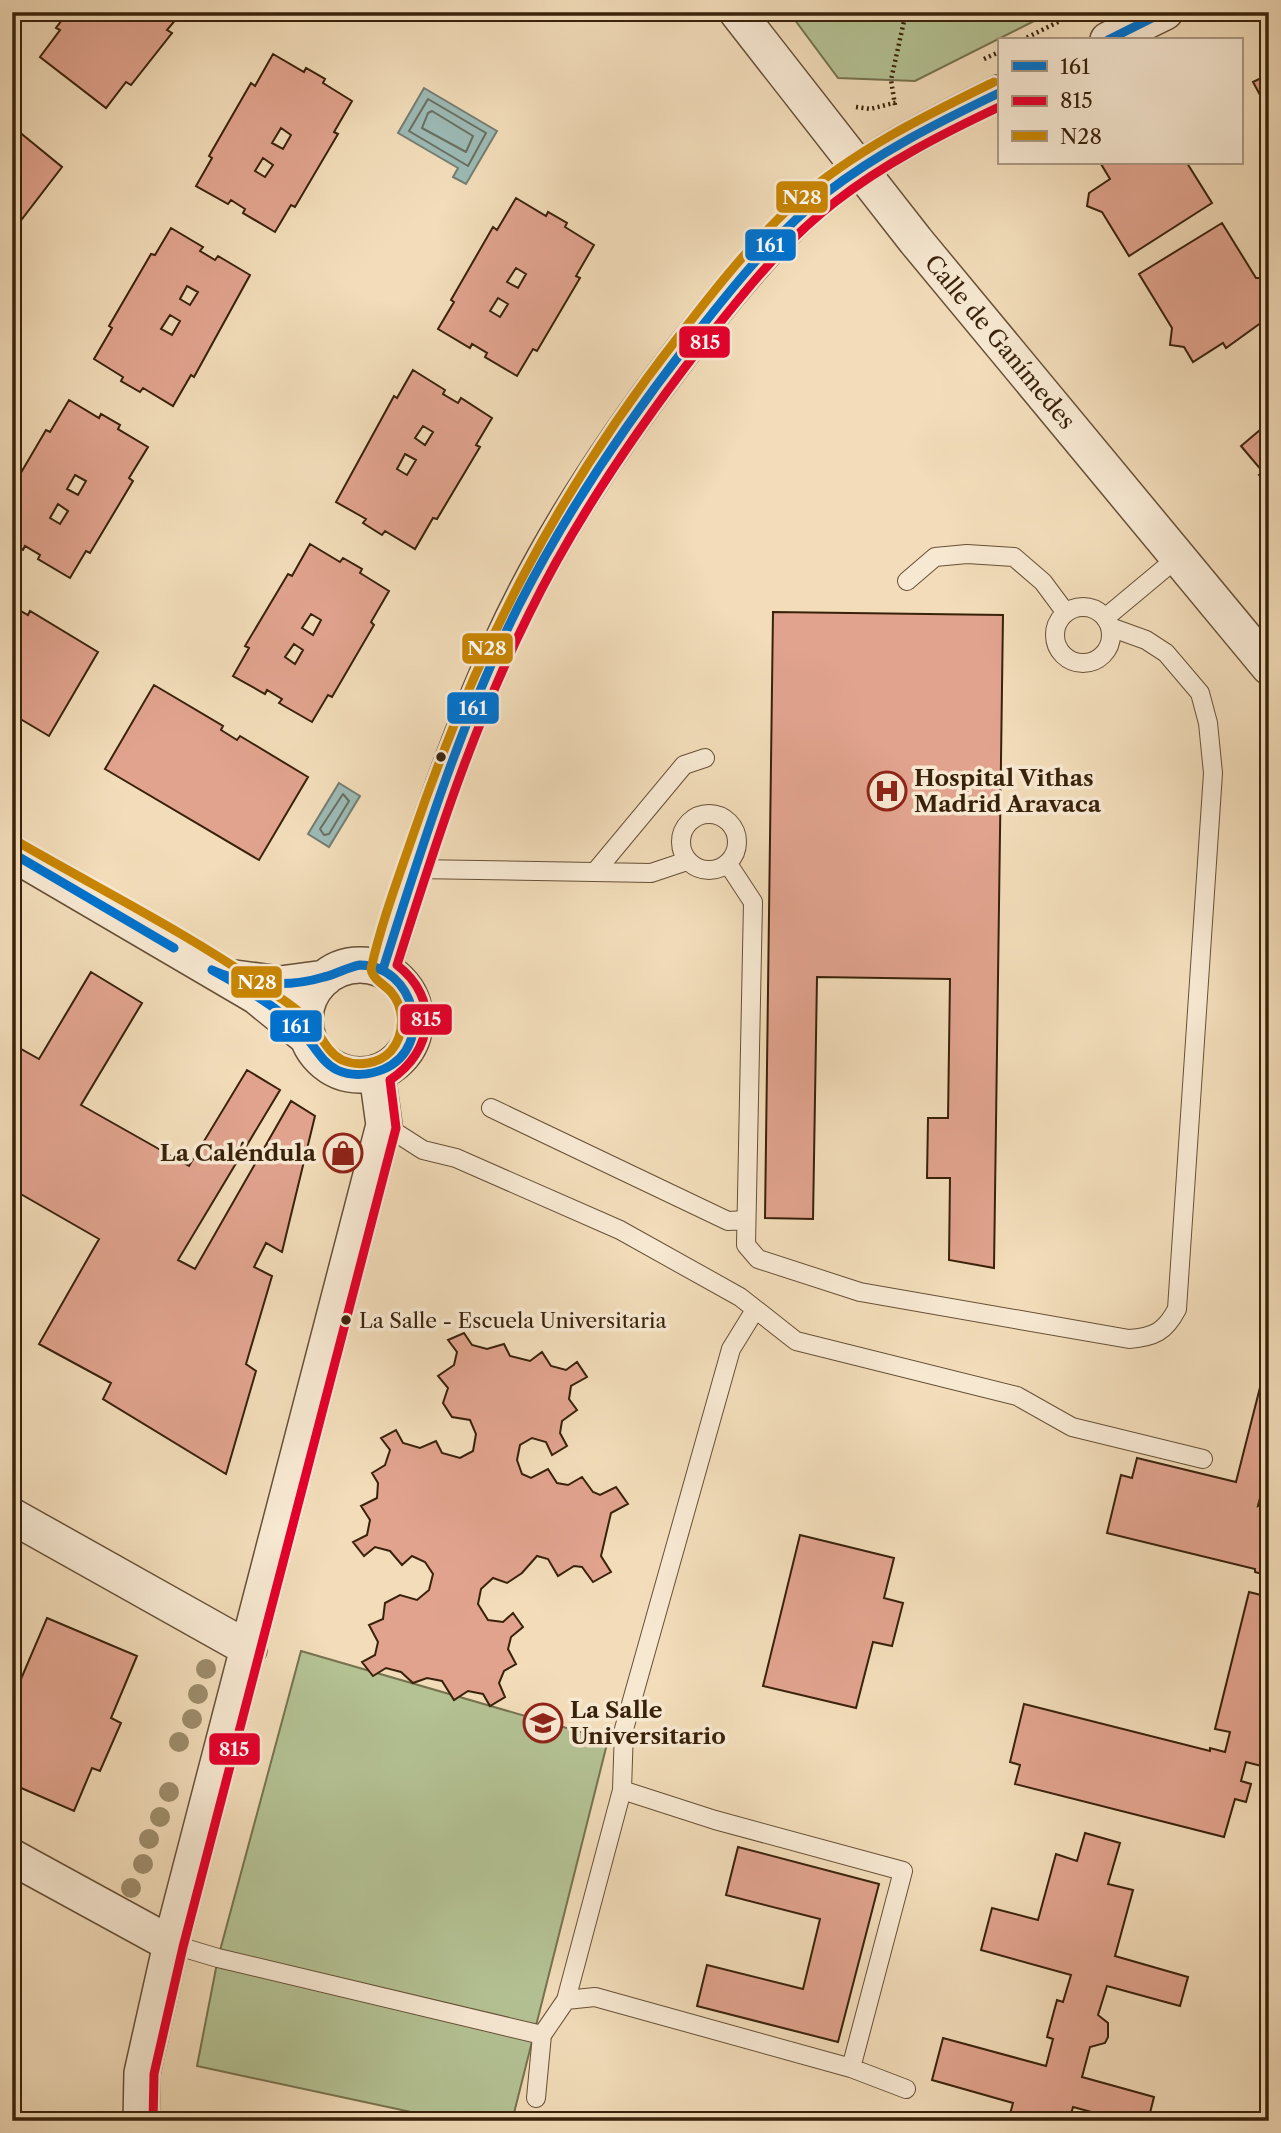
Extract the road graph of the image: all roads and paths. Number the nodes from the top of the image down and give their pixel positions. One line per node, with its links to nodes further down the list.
1 (737, 12): 14 (street, Calle de Ganímedes)
2 (906, 12): 11 (path)
3 (1078, 12): 5 (path)
4 (1165, 12): 6 (street)
5 (1026, 38)
6 (1112, 38)
7 (998, 53): 8 (path)
8 (976, 64)
9 (998, 93): 13 (street)
10 (906, 98): 11 (path)
11 (895, 104): 12 (path); 13 (path)
12 (847, 107)
13 (916, 134): 14 (street)
14 (860, 171): 15 (street, Calle de Ganímedes); 24 (street)
15 (1177, 558): 18 (lane); 19 (street, Calle de Ganímedes)
16 (906, 581): 17 (lane)
17 (1066, 613): 18 (lane); 18 (lane)
18 (1108, 622): 33 (lane)
19 (1269, 667)
20 (705, 758): 25 (lane)
21 (12, 853): 27 (street)
22 (687, 861): 23 (lane); 23 (lane); 25 (lane)
23 (728, 864): 33 (lane)
24 (415, 869): 25 (lane); 26 (street)
25 (595, 872)
26 (383, 969): 28 (street); 30 (street)
27 (219, 974): 28 (street); 29 (street)
28 (325, 978): 29 (street)
29 (308, 1038): 30 (street)
30 (377, 1074): 32 (street)
31 (491, 1108): 33 (lane)
32 (384, 1125): 34 (lane); 37 (street)
33 (746, 1220)
34 (755, 1310): 35 (lane); 38 (lane)
35 (1203, 1459)
36 (12, 1516): 37 (street)
37 (249, 1649): 40 (street)
38 (622, 1790): 41 (lane); 43 (lane)
39 (12, 1857): 40 (street)
40 (171, 1944): 42 (lane); 46 (street)
41 (566, 2000): 42 (lane); 43 (lane)
42 (542, 2035): 45 (lane)
43 (851, 2068): 44 (lane)
44 (906, 2089)
45 (536, 2098)
46 (141, 2121)

